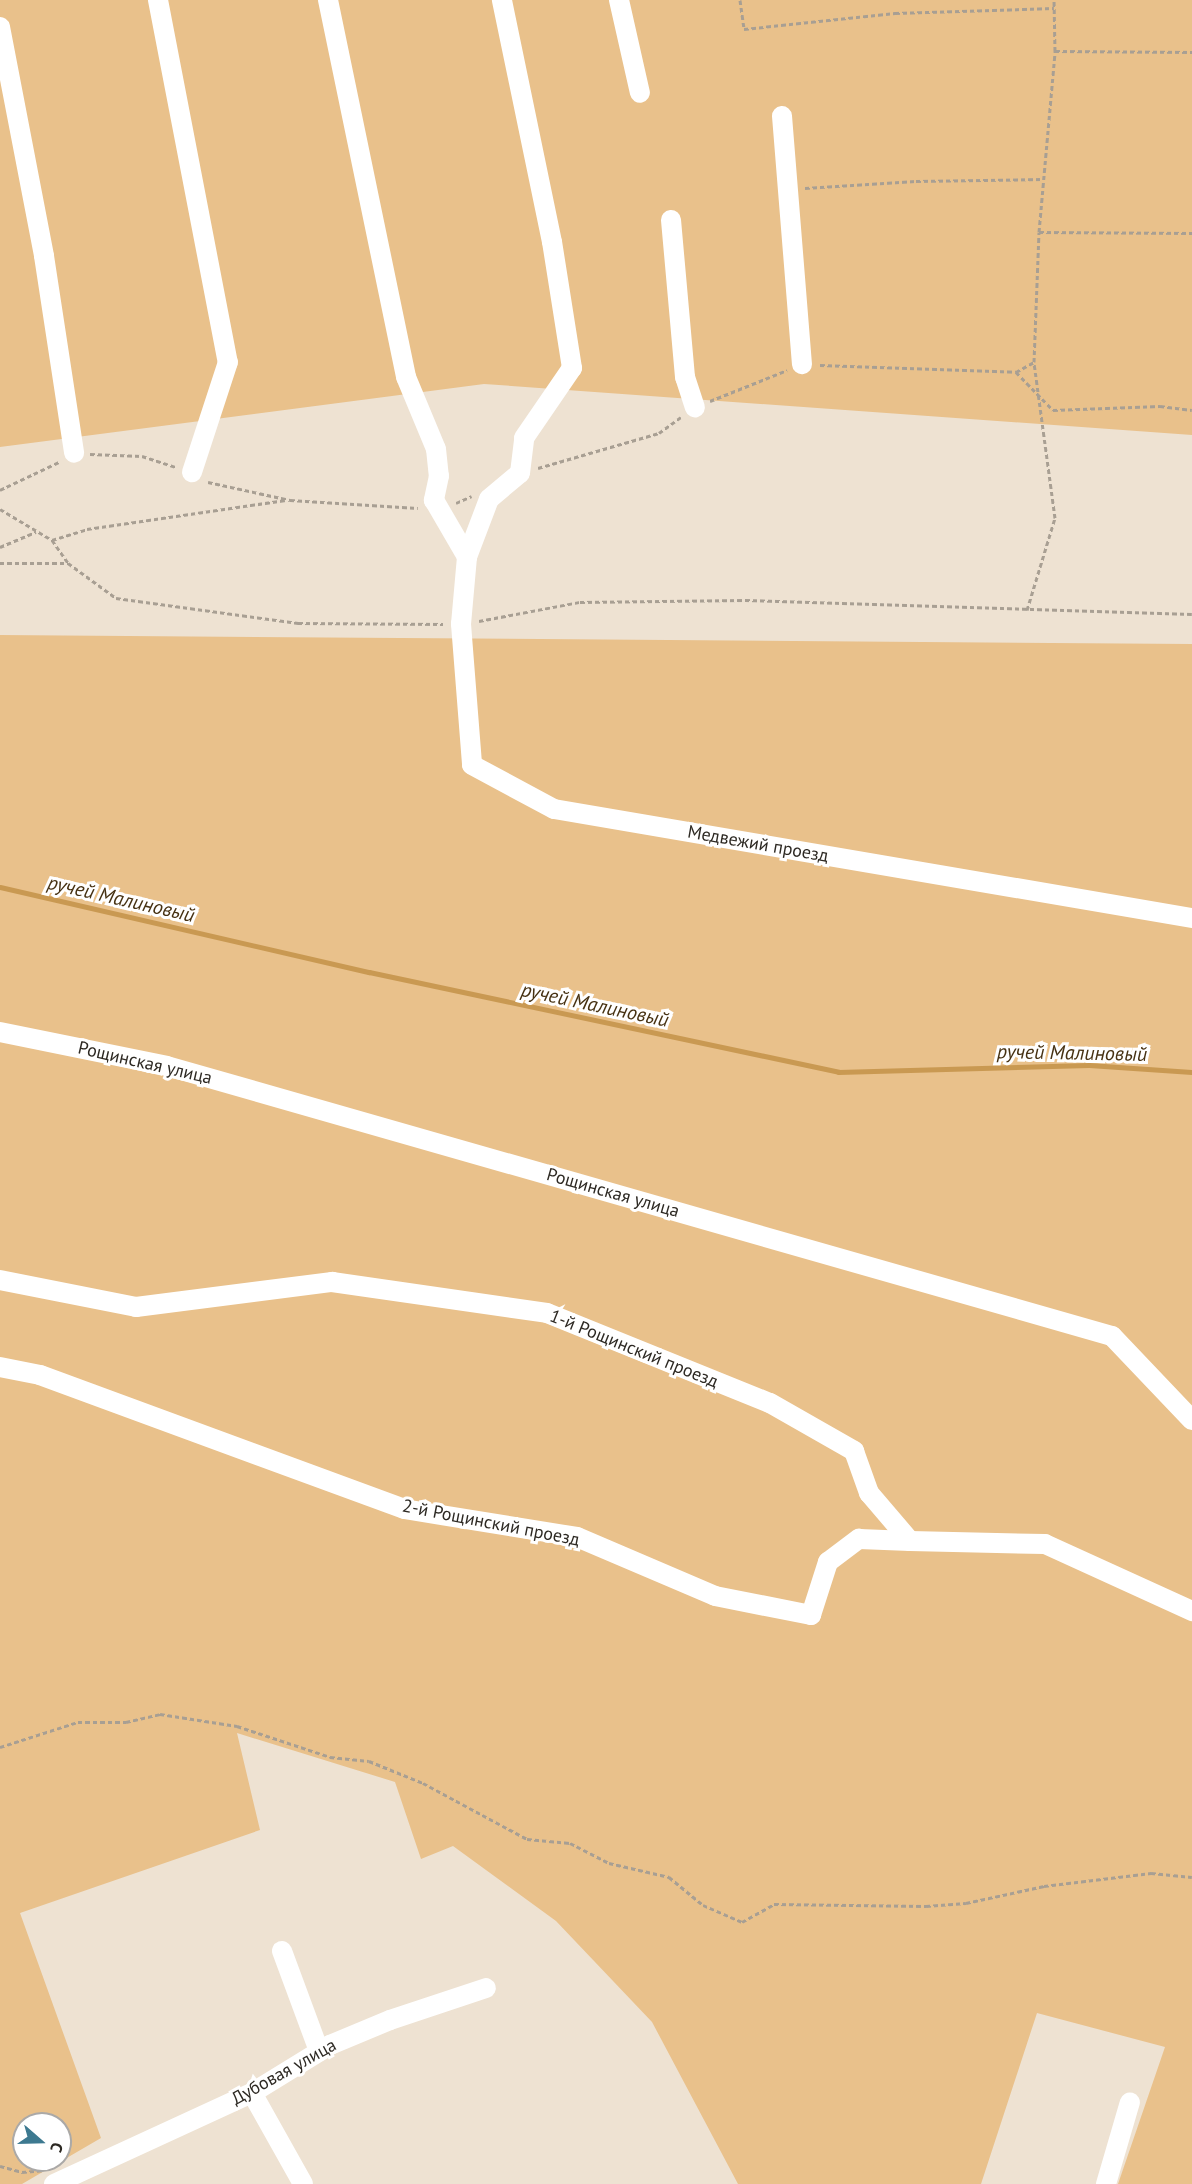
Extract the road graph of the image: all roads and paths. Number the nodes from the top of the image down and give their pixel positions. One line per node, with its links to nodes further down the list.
1 (158, 0): 25 (street)
2 (328, 0): 31 (street)
3 (502, 0): 31 (street)
4 (619, 0): 11 (street)
5 (740, 0): 7 (path)
6 (1054, 0): 7 (path)
7 (1054, 8): 9 (path)
8 (0, 27): 24 (street)
9 (1055, 51): 10 (path); 13 (path)
10 (1192, 52)
11 (640, 93)
12 (782, 116): 14 (street)
13 (1043, 179): 14 (path); 16 (path)
14 (789, 189): 19 (street)
15 (671, 220): 22 (street)
16 (1039, 232): 17 (path); 18 (path)
17 (1192, 233)
18 (1034, 362): 20 (path); 21 (path)
19 (802, 364)
20 (1016, 372)
21 (1038, 396): 23 (path); 34 (path)
22 (695, 407)
23 (1192, 410)
24 (74, 453)
25 (192, 472)
26 (290, 500): 29 (path)
27 (0, 509): 28 (path)
28 (36, 532): 29 (path); 30 (path)
29 (52, 540): 33 (path)
30 (0, 547)
31 (467, 557): 36 (street)
32 (0, 563): 33 (path)
33 (68, 563): 36 (path)
34 (1027, 610): 35 (path); 36 (path)
35 (1192, 614)
36 (461, 624): 37 (street, Медвежий проезд)
37 (1192, 918)
38 (0, 1032): 41 (street, Рощинская улица)
39 (0, 1280): 42 (street, 1-й Рощинский проезд)
40 (0, 1367): 42 (street, 2-й Рощинский проезд)
41 (1192, 1420)
42 (910, 1541): 43 (street)
43 (1192, 1611)
44 (0, 1747): 45 (path)
45 (1192, 1877)
46 (282, 1951): 48 (street)
47 (486, 1988): 48 (street, Дубовая улица)
48 (319, 2051): 49 (street, Дубовая улица)
49 (252, 2093): 51 (street, Дубовая улица); 53 (street)
50 (1130, 2102): 54 (street)
51 (94, 2176): 52 (street, Дубовая улица)
52 (54, 2184)
53 (303, 2184)
54 (1106, 2184)

